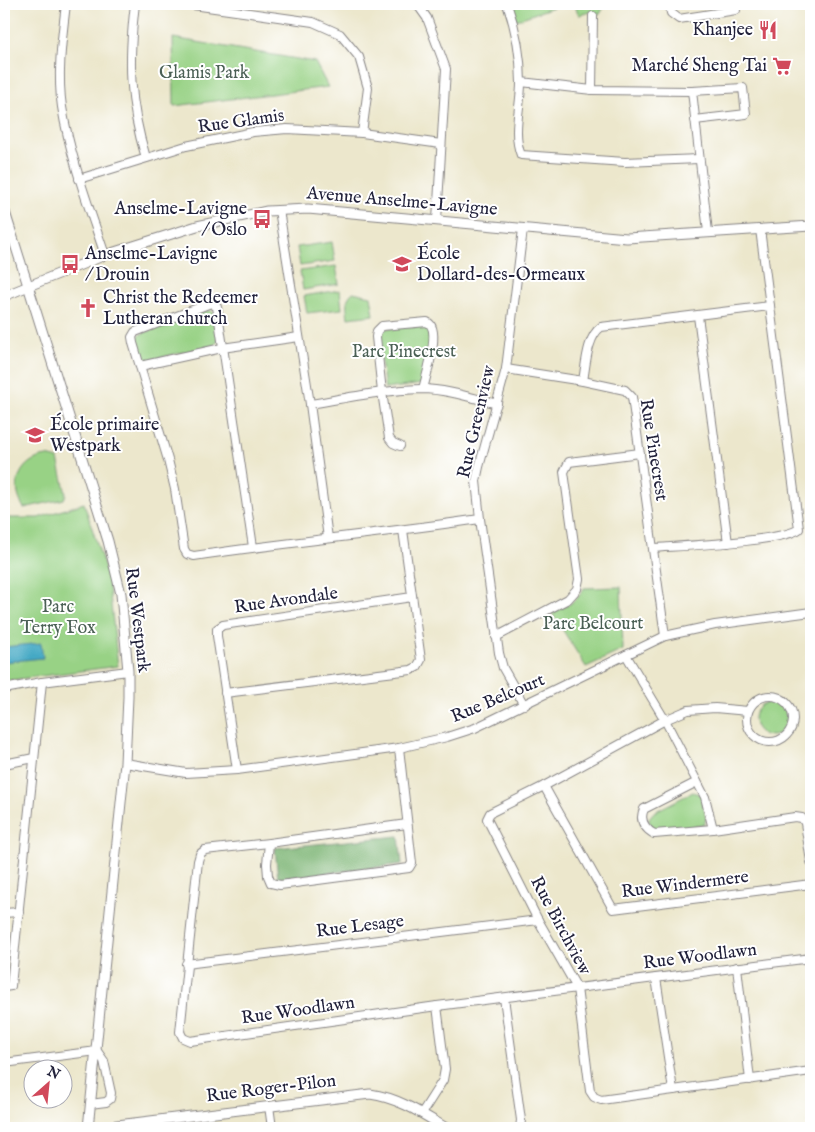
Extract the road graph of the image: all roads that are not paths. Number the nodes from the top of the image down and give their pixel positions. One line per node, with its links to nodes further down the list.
1 (66, 4): 18 (street)
2 (135, 4): 16 (street)
3 (186, 4): 8 (street)
4 (416, 4): 15 (street)
5 (507, 4): 10 (street)
6 (669, 4): 7 (street)
7 (735, 4)
8 (243, 8): 14 (street)
9 (593, 16): 11 (street)
10 (521, 82): 11 (street); 17 (street)
11 (592, 90): 12 (street)
12 (692, 91): 13 (street); 13 (street)
13 (695, 120): 17 (street)
14 (362, 133): 15 (street, Rue Glamis); 16 (street, Rue Glamis)
15 (441, 144): 21 (street)
16 (146, 158): 18 (street, Rue Glamis)
17 (700, 159): 25 (street)
18 (79, 179): 26 (street)
19 (4, 209): 27 (street, Rue Westpark)
20 (279, 210): 21 (street, Avenue Anselme-Lavigne); 26 (street, Avenue Anselme-Lavigne); 31 (street)
21 (437, 220): 23 (street, Avenue Anselme-Lavigne)
22 (811, 226): 24 (street, Avenue Anselme-Lavigne)
23 (523, 229): 25 (street, Avenue Anselme-Lavigne); 34 (street, Rue Greenview)
24 (760, 229): 25 (street, Avenue Anselme-Lavigne); 29 (street)
25 (708, 232)
26 (106, 255): 27 (street, Avenue Anselme-Lavigne)
27 (28, 287): 28 (street, Avenue Anselme-Lavigne); 53 (street, Rue Westpark)
28 (4, 296)
29 (770, 306): 30 (street); 45 (street)
30 (698, 316): 35 (street); 45 (street)
31 (299, 337): 32 (street); 38 (street)
32 (222, 348): 33 (street); 33 (street); 46 (street)
33 (140, 366): 46 (street)
34 (506, 369): 35 (street, Rue Pinecrest); 39 (street, Rue Greenview)
35 (583, 381): 41 (street, Rue Pinecrest)
36 (423, 389): 37 (street); 37 (street); 39 (street)
37 (382, 392): 38 (street); 40 (street)
38 (310, 404): 44 (street)
39 (497, 404): 42 (street, Rue Greenview)
40 (400, 446)
41 (640, 452): 47 (street, Rue Pinecrest); 50 (street)
42 (480, 519): 43 (street); 50 (street, Rue Greenview)
43 (403, 530): 44 (street); 48 (street)
44 (328, 538): 46 (street)
45 (728, 543): 47 (street)
46 (253, 547)
47 (653, 548): 51 (street, Rue Pinecrest)
48 (412, 597): 56 (street, Rue Avondale); 56 (street)
49 (811, 612): 51 (street, Rue Belcourt)
50 (496, 636): 57 (street, Rue Greenview)
51 (665, 636): 52 (street, Rue Belcourt)
52 (626, 655): 57 (street, Rue Belcourt); 59 (street)
53 (128, 671): 54 (street); 62 (street, Rue Westpark)
54 (42, 682): 55 (street); 61 (street)
55 (4, 689)
56 (225, 692): 64 (street, Rue Avondale)
57 (524, 705): 60 (street, Rue Belcourt)
58 (748, 711): 58 (street); 59 (street, Rue Birchview)
59 (665, 720): 65 (street); 66 (street, Rue Birchview)
60 (398, 748): 64 (street, Rue Belcourt); 67 (street)
61 (34, 758): 63 (street); 72 (street)
62 (125, 763): 64 (street, Rue Belcourt); 83 (street, Rue Westpark)
63 (4, 764)
64 (237, 770)
65 (697, 782): 68 (street); 68 (street)
66 (544, 786): 71 (street, Rue Windermere); 74 (street, Rue Birchview)
67 (407, 824): 69 (street, Rue Woodlawn); 69 (street)
68 (713, 829): 70 (street)
69 (269, 843): 76 (street, Rue Woodlawn)
70 (811, 862)
71 (811, 884)
72 (19, 912): 73 (street); 79 (street)
73 (4, 913)
74 (538, 920): 76 (street, Rue Lesage); 80 (street, Rue Birchview)
75 (811, 958): 77 (street, Rue Woodlawn)
76 (186, 964): 82 (street, Rue Woodlawn)
77 (737, 967): 78 (street, Rue Woodlawn); 86 (street)
78 (656, 978): 80 (street, Rue Woodlawn); 87 (street)
79 (7, 987)
80 (577, 988): 81 (street, Rue Woodlawn); 87 (street, Rue Birchview)
81 (504, 998): 82 (street, Rue Woodlawn); 95 (street)
82 (437, 1006): 90 (street)
83 (97, 1051): 84 (street); 88 (street, Rue Westpark); 88 (street, Rue Westpark)
84 (4, 1063)
85 (811, 1072): 86 (street, Rue Birchview)
86 (750, 1080): 87 (street, Rue Birchview)
87 (673, 1090)
88 (90, 1104): 91 (street, Rue Westpark)
89 (269, 1106): 90 (street, Rue Roger-Pilon); 92 (street, Rue Roger-Pilon); 93 (street)
90 (422, 1113): 94 (street, Rue Roger-Pilon)
91 (88, 1128)
92 (93, 1128)
93 (272, 1128)
94 (446, 1128)
95 (520, 1128)

